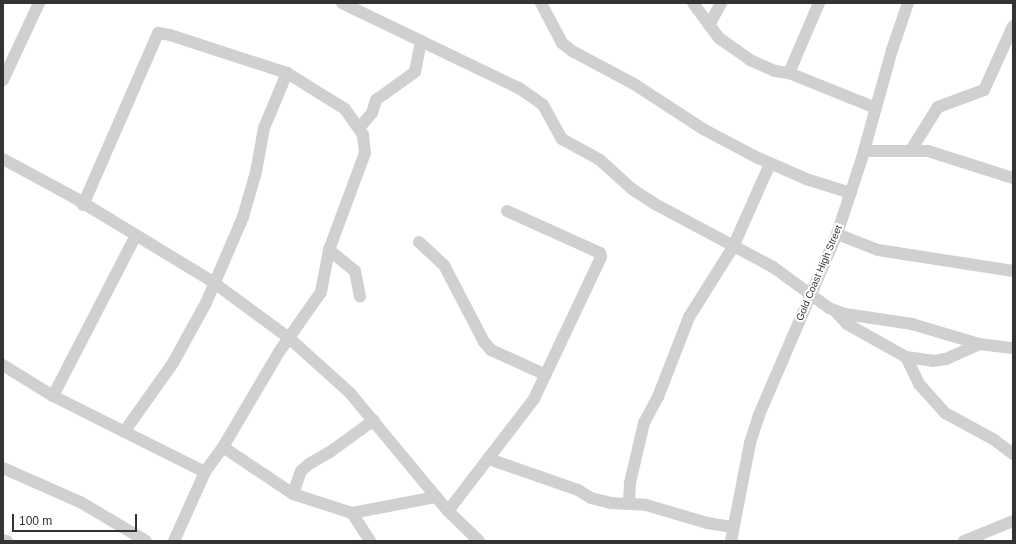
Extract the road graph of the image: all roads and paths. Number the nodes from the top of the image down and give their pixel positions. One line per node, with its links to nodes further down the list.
1 (39, 3): 11 (street)
2 (342, 3): 10 (street)
3 (541, 3): 20 (street)
4 (693, 3): 8 (street)
5 (721, 3): 8 (street)
6 (819, 3): 12 (street)
7 (908, 3): 15 (street, Gold Coast High Street)
8 (709, 25): 12 (street)
9 (1013, 26): 17 (street)
10 (421, 41): 16 (street); 28 (street)
11 (7, 58): 14 (street)
12 (789, 73): 15 (street)
13 (287, 74): 16 (street); 23 (street); 31 (street)
14 (3, 80)
15 (876, 108): 18 (street, Gold Coast High Street)
16 (359, 128): 29 (street)
17 (911, 150): 18 (street); 21 (street)
18 (864, 151): 22 (street, Gold Coast High Street)
19 (3, 159): 23 (street)
20 (770, 164): 22 (street); 28 (street)
21 (1013, 178)
22 (851, 193): 25 (street, Gold Coast High Street)
23 (83, 205): 26 (street)
24 (507, 212): 40 (street)
25 (837, 234): 30 (street); 32 (street, Gold Coast High Street)
26 (136, 235): 31 (street); 41 (street)
27 (419, 242): 40 (street)
28 (733, 247): 32 (street); 51 (street)
29 (329, 250): 33 (street); 35 (street)
30 (1013, 271)
31 (213, 282): 35 (street); 43 (street)
32 (811, 296): 34 (street); 55 (street, Gold Coast High Street)
33 (360, 297)
34 (835, 312): 36 (street); 38 (street)
35 (289, 338): 42 (street); 44 (street)
36 (979, 344): 37 (street); 38 (street)
37 (1013, 348)
38 (906, 357): 45 (street)
39 (3, 365): 41 (street)
40 (546, 375): 46 (street)
41 (53, 396): 43 (street)
42 (374, 420): 49 (street); 50 (street)
43 (124, 432): 48 (street)
44 (223, 447): 48 (street); 49 (street)
45 (1013, 454)
46 (489, 458): 51 (street); 52 (street)
47 (3, 468): 58 (street)
48 (205, 472): 59 (street)
49 (293, 494): 53 (street)
50 (436, 497): 52 (street); 53 (street)
51 (629, 502): 55 (street)
52 (448, 511): 61 (street)
53 (352, 513): 60 (street)
54 (1013, 521): 63 (street)
55 (732, 527): 62 (street, Gold Coast High Street)
56 (3, 540): 57 (street)
57 (7, 541)
58 (146, 541)
59 (174, 541)
60 (370, 541)
61 (479, 541)
62 (731, 541)
63 (964, 541)

